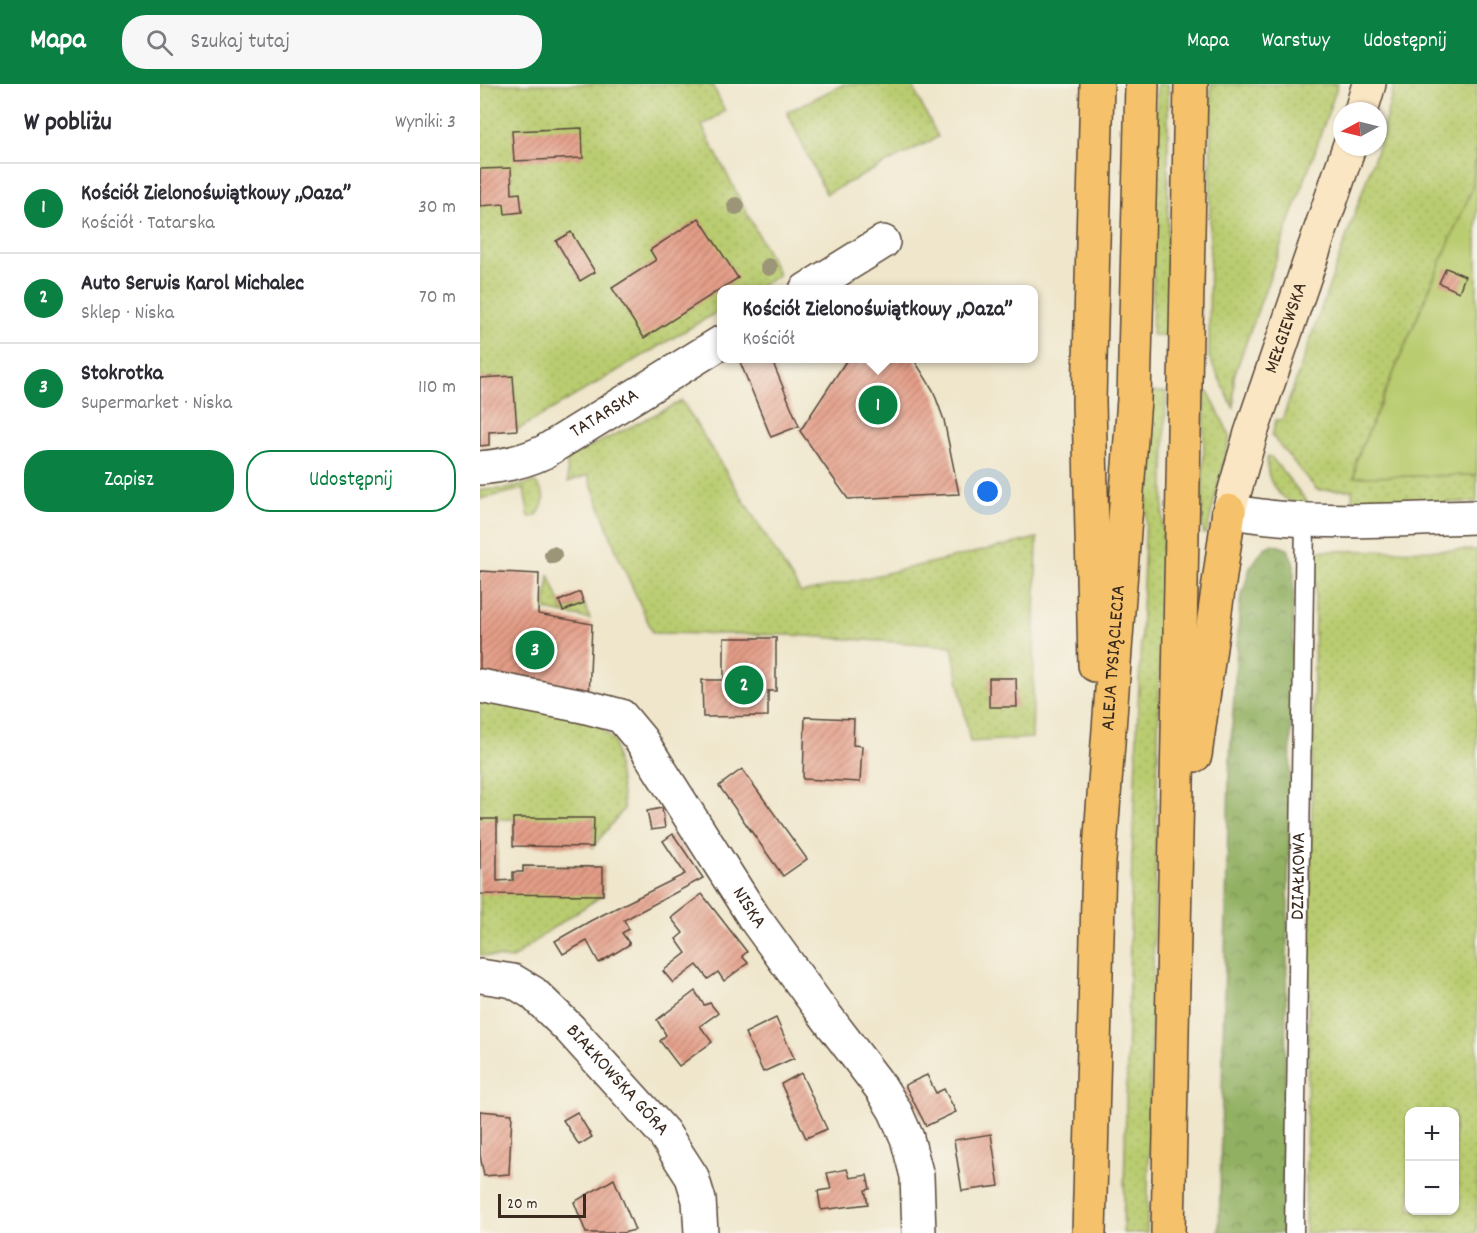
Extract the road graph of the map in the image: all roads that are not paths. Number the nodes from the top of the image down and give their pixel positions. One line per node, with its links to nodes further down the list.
1 (1097, 84): 15 (main road)
2 (1142, 84): 15 (main road, ALEJA TYSIĄCLECIA)
3 (1191, 84): 16 (main road)
4 (1369, 84): 5 (main road)
5 (1364, 102)
6 (1346, 156): 11 (main road, MEŁGIEWSKA)
7 (883, 242): 8 (street)
8 (814, 285)
9 (717, 345): 10 (street, TATARSKA)
10 (480, 468)
11 (1229, 511): 13 (street); 16 (main road)
12 (1477, 517): 13 (street)
13 (1305, 520): 22 (lane, DZIAŁKOWA)
14 (480, 686): 19 (street, NISKA)
15 (1099, 862): 20 (main road, ALEJA TYSIĄCLECIA)
16 (1173, 905): 21 (main road)
17 (480, 976): 18 (street, BIAŁKOWSKA GÓRA)
18 (701, 1233)
19 (919, 1233)
20 (1089, 1233)
21 (1168, 1233)
22 (1294, 1233)

